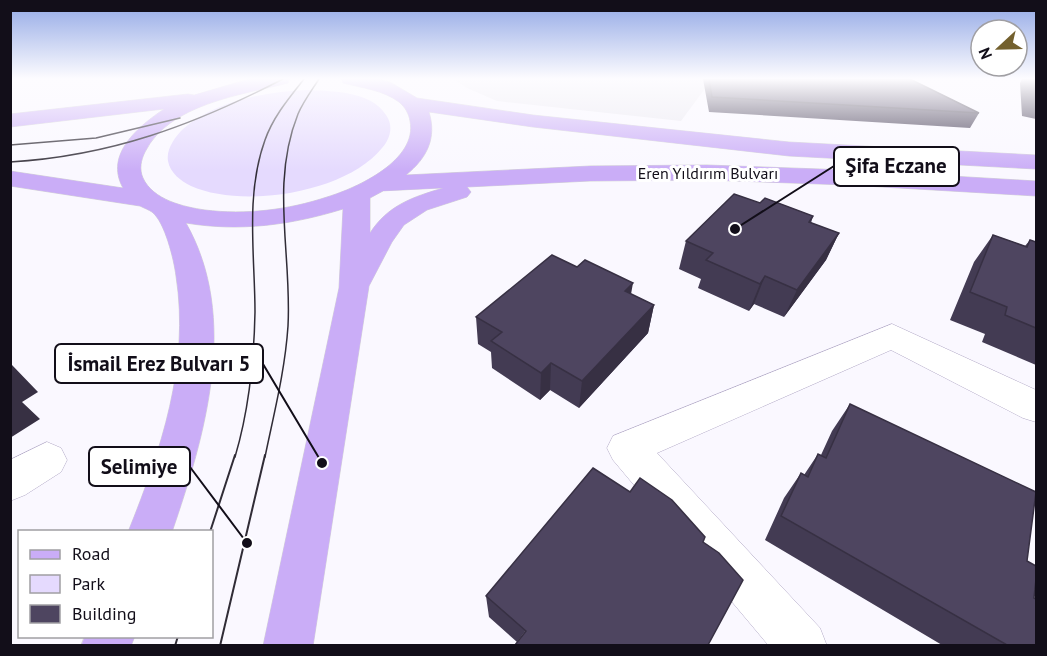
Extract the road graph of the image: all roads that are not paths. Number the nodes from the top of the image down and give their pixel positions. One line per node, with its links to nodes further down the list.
1 (86, 110): 5 (main road)
2 (179, 110): 11 (main road)
3 (418, 110): 9 (main road)
4 (487, 110): 6 (main road, Eren Yıldırım Bulvarı)
5 (10, 121)
6 (1036, 162)
7 (10, 178): 11 (main road)
8 (505, 178): 9 (main road, Eren Yıldırım Bulvarı); 10 (main road, Eren Yıldırım Bulvarı); 12 (main road)
9 (368, 189): 11 (main road); 12 (main road)
10 (1036, 189)
11 (155, 204): 16 (main road)
12 (354, 288): 17 (main road)
13 (1036, 407): 18 (street)
14 (47, 460): 15 (street)
15 (10, 482)
16 (150, 530)
17 (288, 645)
18 (802, 645)

